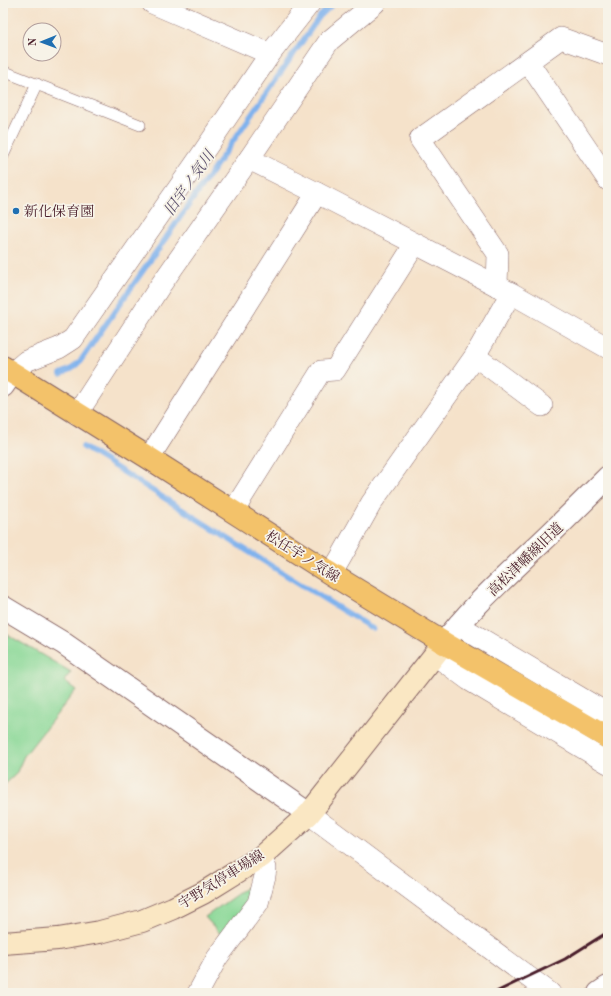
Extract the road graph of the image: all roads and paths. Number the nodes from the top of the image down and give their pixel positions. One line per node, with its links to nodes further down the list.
1 (152, 3): 4 (street)
2 (310, 3): 4 (street)
3 (375, 3): 11 (street)
4 (270, 54): 18 (street)
5 (608, 55): 6 (street)
6 (528, 62): 12 (street); 15 (street)
7 (3, 71): 8 (lane)
8 (37, 84): 9 (lane); 10 (lane)
9 (140, 125)
10 (3, 156)
11 (250, 159): 13 (street); 20 (street)
12 (608, 180)
13 (318, 193): 14 (street); 21 (street)
14 (415, 244): 15 (street); 23 (street)
15 (504, 290): 16 (street); 17 (street)
16 (608, 348)
17 (475, 356): 19 (street); 24 (street)
18 (6, 375): 20 (main road, 松任宇ノ気線)
19 (542, 406)
20 (77, 414): 21 (main road, 松任宇ノ気線)
21 (148, 458): 23 (main road, 松任宇ノ気線)
22 (608, 477): 26 (street, 高松津幡線旧道)
23 (234, 512): 24 (main road, 松任宇ノ気線)
24 (331, 574): 27 (main road, 松任宇ノ気線)
25 (3, 607): 31 (street)
26 (458, 625): 27 (street, 高松津幡線旧道); 28 (street)
27 (439, 649): 29 (main road, 松任宇ノ気線); 30 (street); 31 (main road, 宇野気停車場線)
28 (608, 714)
29 (608, 738)
30 (608, 763)
31 (308, 814): 32 (main road, 宇野気停車場線); 36 (street)
32 (261, 857): 33 (main road, 宇野気停車場線); 35 (street)
33 (3, 943)
34 (608, 987): 37 (street)
35 (198, 993)
36 (550, 993)
37 (598, 993)

